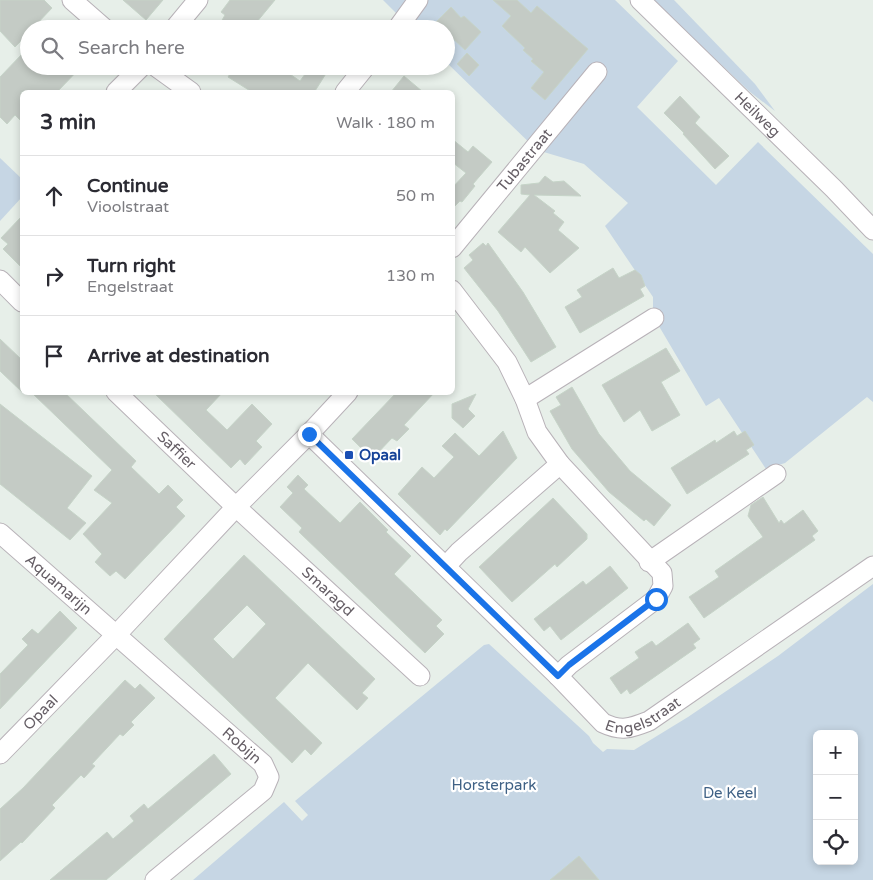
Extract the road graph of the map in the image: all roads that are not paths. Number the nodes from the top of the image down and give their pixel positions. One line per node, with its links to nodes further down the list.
1 (72, 0): 5 (street)
2 (198, 0): 6 (street)
3 (418, 0): 7 (street)
4 (640, 0): 15 (street, Heilweg)
5 (95, 20)
6 (181, 20)
7 (404, 20)
8 (598, 72): 16 (street, Tubastraat)
9 (133, 75): 12 (street)
10 (167, 75): 13 (street)
11 (359, 75): 14 (street)
12 (118, 90)
13 (188, 90)
14 (347, 90)
15 (873, 230)
16 (455, 244)
17 (0, 280): 19 (street)
18 (455, 294): 23 (street)
19 (20, 300)
20 (654, 318): 23 (street)
21 (119, 395): 27 (street, Saffier)
22 (345, 395): 24 (street, Opaal)
23 (525, 399): 25 (street)
24 (309, 434): 27 (street, Opaal); 30 (street, Engelstraat)
25 (560, 464): 29 (street); 30 (street)
26 (776, 474): 29 (street)
27 (236, 508): 32 (street, Opaal); 34 (street, Smaragd)
28 (0, 533): 32 (street, Aquamarijn)
29 (649, 562): 33 (street)
30 (446, 566): 33 (street, Engelstraat)
31 (873, 566): 33 (street, Engelstraat)
32 (117, 634): 35 (street, Opaal); 36 (street, Robijn)
33 (564, 670)
34 (420, 676)
35 (0, 754)
36 (155, 880)

